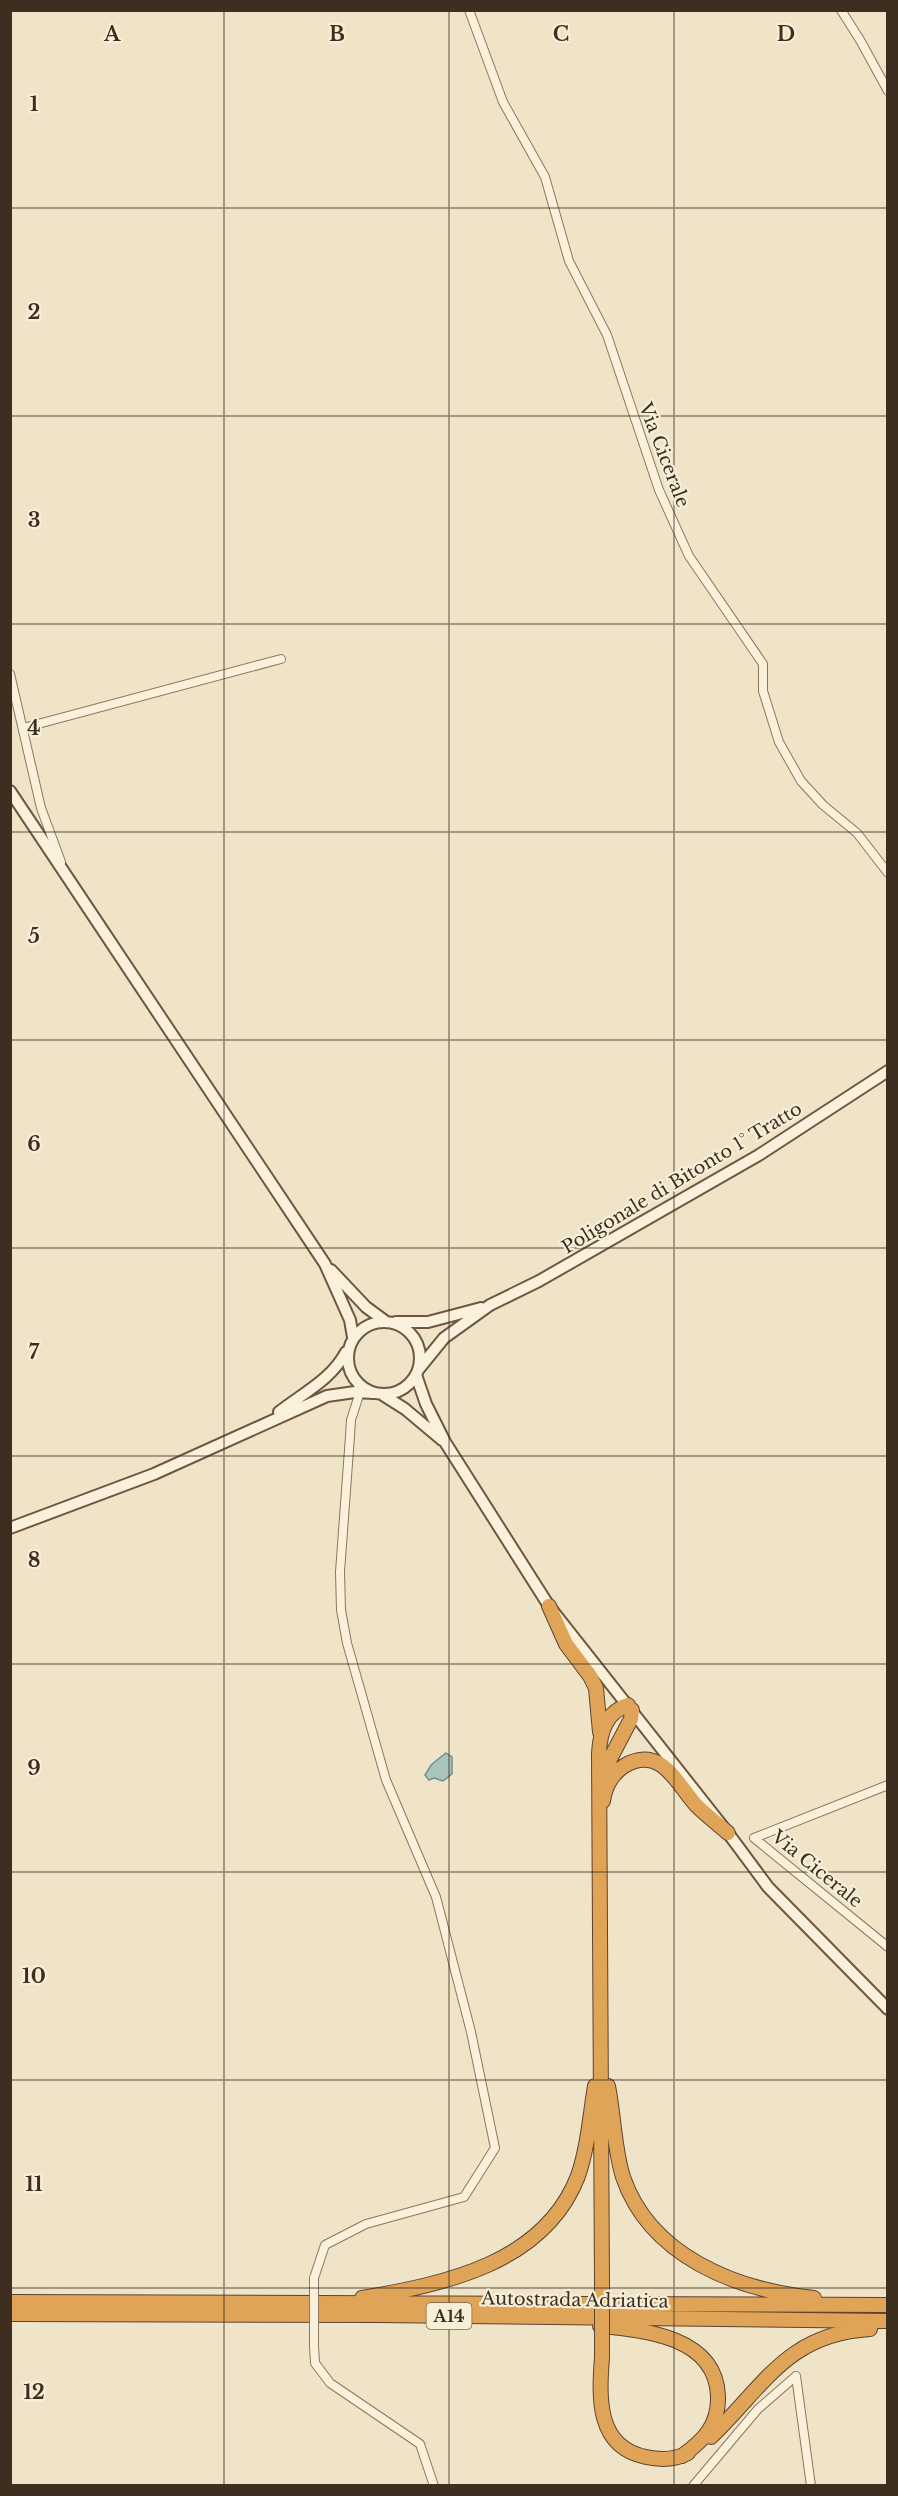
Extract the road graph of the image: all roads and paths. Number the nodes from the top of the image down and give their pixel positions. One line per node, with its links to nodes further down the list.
1 (470, 10): 9 (street, Via Cicerale)
2 (841, 10): 3 (street)
3 (888, 91)
4 (281, 659): 6 (street)
5 (10, 674): 6 (street)
6 (23, 728): 8 (street)
7 (10, 791): 8 (main road)
8 (64, 872): 11 (main road)
9 (888, 873)
10 (888, 1071): 12 (main road, Poligonale di Bitonto 1° Tratto)
11 (325, 1264): 13 (main road); 14 (main road)
12 (489, 1305): 13 (main road); 16 (main road)
13 (388, 1322): 14 (main road); 16 (main road)
14 (353, 1337): 15 (main road)
15 (348, 1349): 18 (main road); 19 (main road)
16 (417, 1372): 18 (main road); 20 (main road)
17 (360, 1392): 18 (main road); 19 (main road); 40 (street, bridge)
18 (378, 1394): 20 (main road)
19 (267, 1422): 21 (main road)
20 (445, 1442): 22 (main road)
21 (10, 1528)
22 (549, 1606): 23 (main road); 24 (highway)
23 (630, 1708): 24 (highway); 26 (highway); 28 (main road)
24 (600, 1742): 27 (highway)
25 (888, 1785): 29 (street, Via Cicerale)
26 (604, 1792): 27 (highway); 28 (highway)
27 (600, 1815): 31 (highway, A14)
28 (728, 1833): 30 (main road)
29 (888, 1947)
30 (888, 2009)
31 (602, 2054): 33 (highway, A14); 34 (highway, A14); 39 (highway, A14, bridge)
32 (10, 2302): 34 (highway, Autostrada Adriatica / A14)
33 (888, 2303): 34 (highway, Autostrada Adriatica / A14)
34 (324, 2305)
35 (10, 2314): 36 (highway, Autostrada Adriatica / A14)
36 (376, 2315): 37 (highway, Autostrada Adriatica / A14); 39 (highway, A14)
37 (888, 2321)
38 (888, 2328): 39 (highway, A14)
39 (682, 2456)
40 (434, 2486)
41 (693, 2486): 42 (street)
42 (811, 2486)

